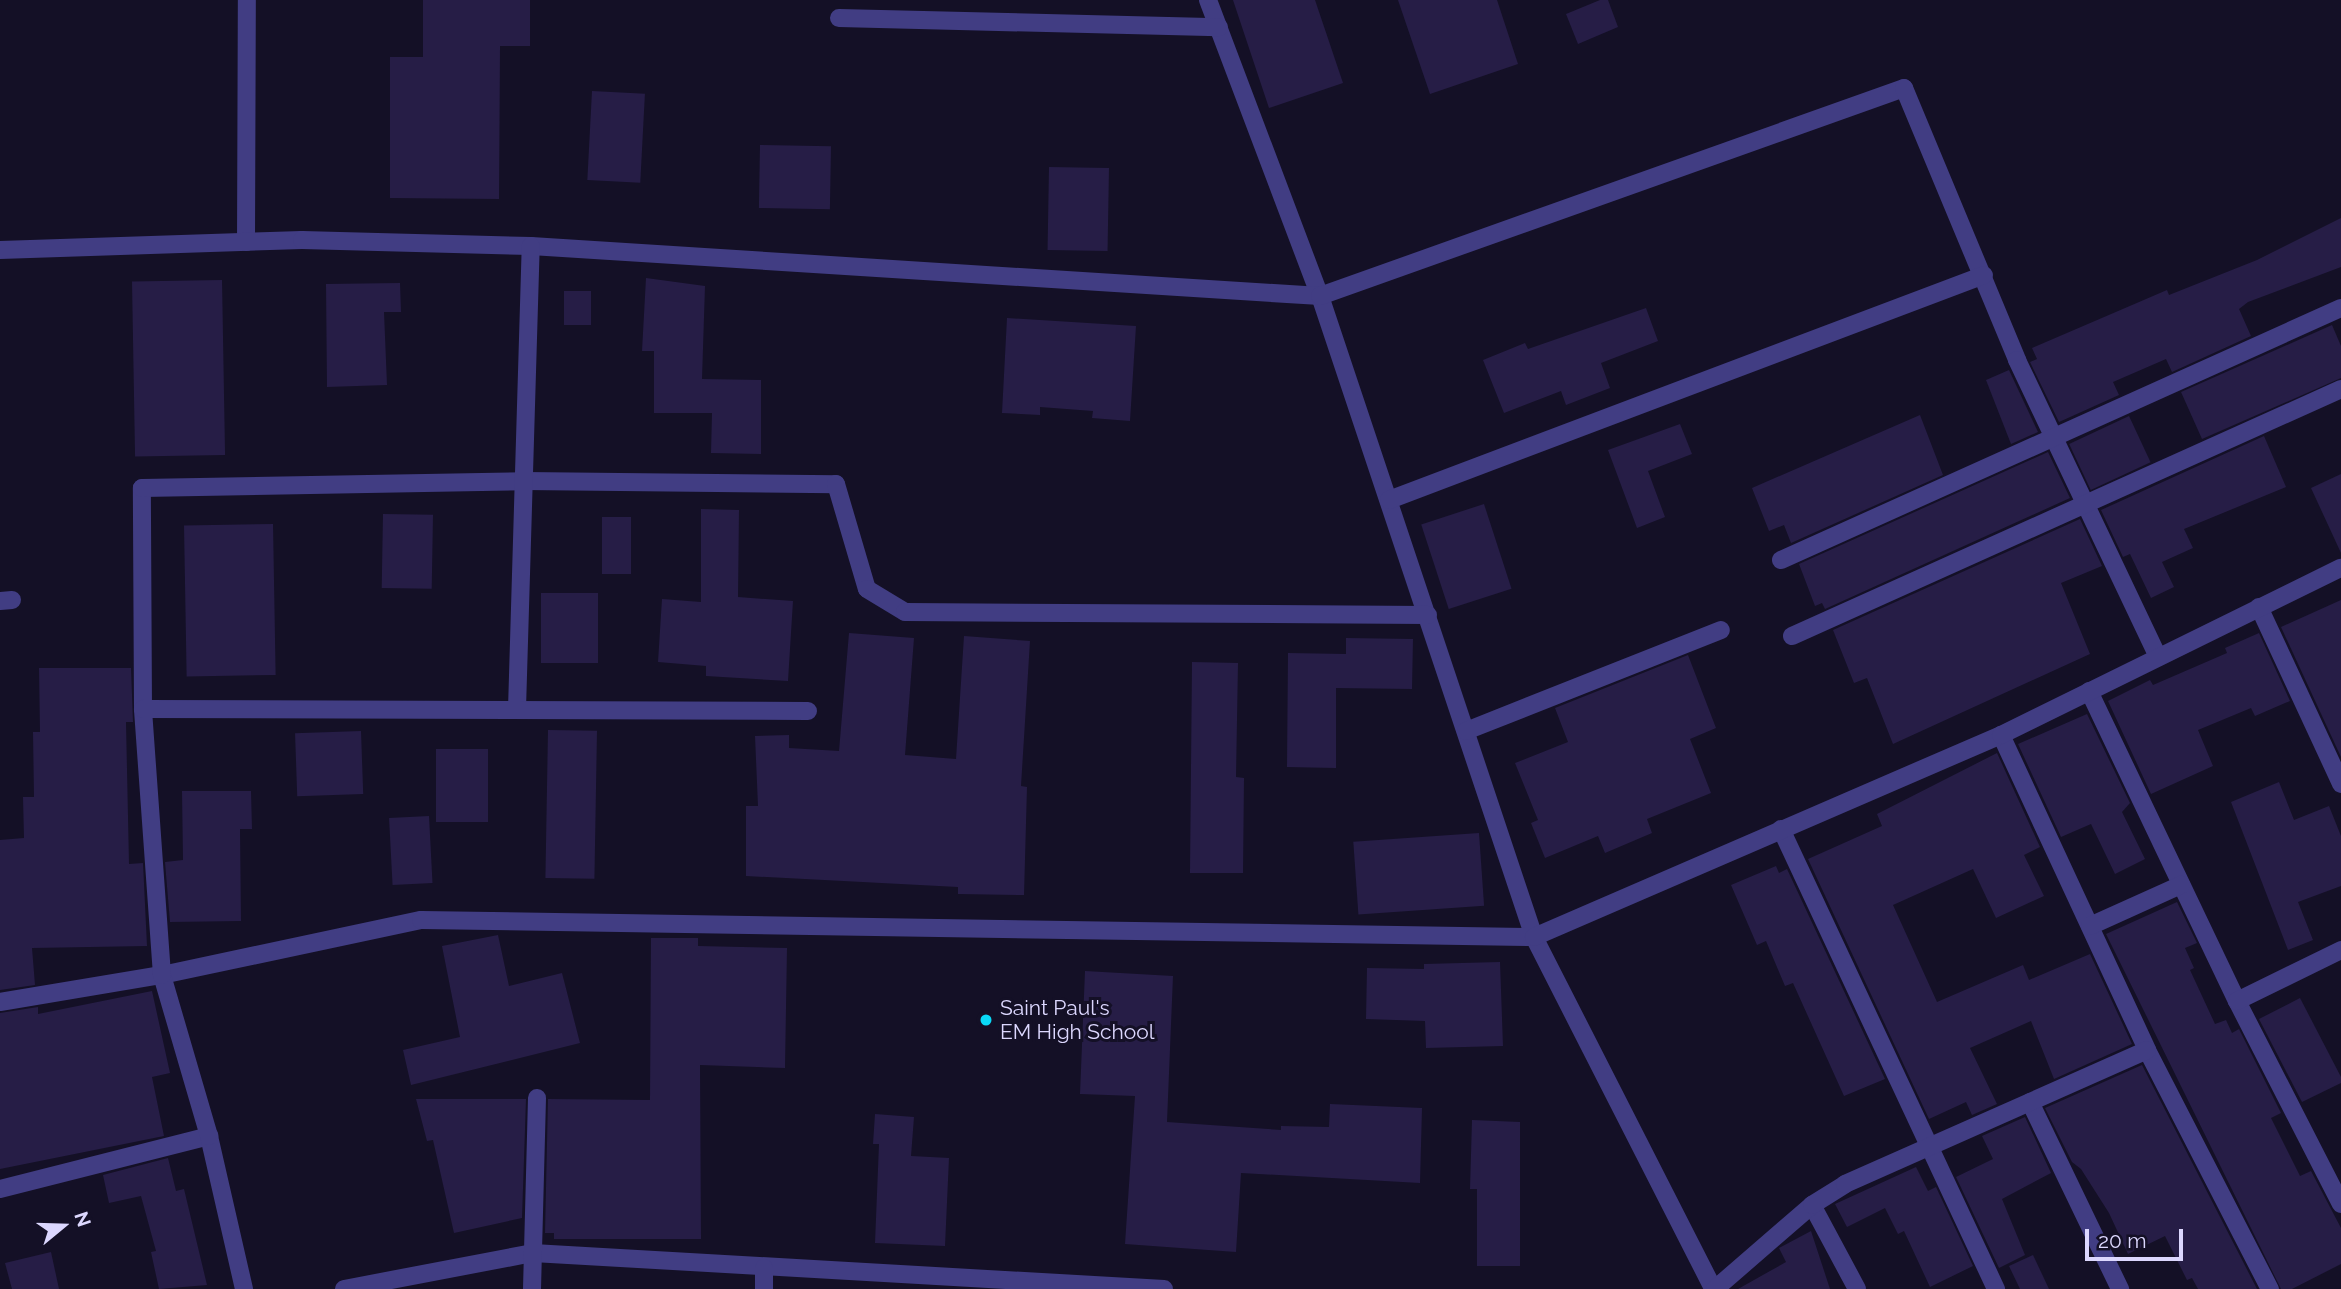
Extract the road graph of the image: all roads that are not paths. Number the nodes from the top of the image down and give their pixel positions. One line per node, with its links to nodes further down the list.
1 (247, 0): 5 (street)
2 (1208, 0): 4 (street)
3 (839, 18): 4 (street)
4 (1219, 27): 9 (street)
5 (246, 242): 6 (street); 7 (street)
6 (531, 246): 9 (street); 13 (street)
7 (0, 250)
8 (1984, 275): 9 (street); 12 (street); 14 (street)
9 (1320, 296): 14 (street)
10 (2341, 309): 12 (street)
11 (2341, 390): 15 (street)
12 (2052, 435): 15 (street); 16 (street)
13 (524, 481): 19 (street); 24 (street); 25 (street)
14 (1389, 499): 19 (street)
15 (2085, 505): 21 (street); 22 (street)
16 (1781, 560)
17 (2341, 568): 18 (street)
18 (2259, 607): 22 (street); 29 (street)
19 (1427, 615): 27 (street)
20 (1721, 629): 27 (street)
21 (1792, 636)
22 (2158, 657): 23 (street)
23 (2089, 691): 28 (street); 31 (street)
24 (143, 709): 25 (street); 35 (street)
25 (517, 709): 26 (street)
26 (808, 711)
27 (1466, 731): 33 (street)
28 (2001, 735): 30 (street); 32 (street)
29 (2341, 784)
30 (1781, 829): 33 (street); 42 (street)
31 (2181, 885): 32 (street); 36 (street)
32 (2090, 926): 38 (street)
33 (1534, 937): 35 (street); 54 (street)
34 (2340, 953): 36 (street)
35 (162, 975): 37 (street); 41 (street)
36 (2237, 1001): 44 (street)
37 (0, 1002)
38 (2147, 1051): 40 (street); 58 (street)
39 (537, 1098): 46 (street)
40 (2030, 1102): 42 (street); 57 (street)
41 (209, 1136): 43 (street); 49 (street)
42 (1928, 1148): 45 (street); 56 (street)
43 (0, 1189)
44 (2341, 1204)
45 (1812, 1205): 54 (street); 55 (street)
46 (533, 1253): 47 (street); 50 (street); 51 (street)
47 (764, 1268): 48 (street); 52 (street)
48 (1001, 1285): 53 (street)
49 (244, 1289)
50 (344, 1289)
51 (532, 1289)
52 (764, 1289)
53 (1164, 1289)
54 (1714, 1289)
55 (1857, 1289)
56 (1996, 1289)
57 (2120, 1289)
58 (2270, 1289)

